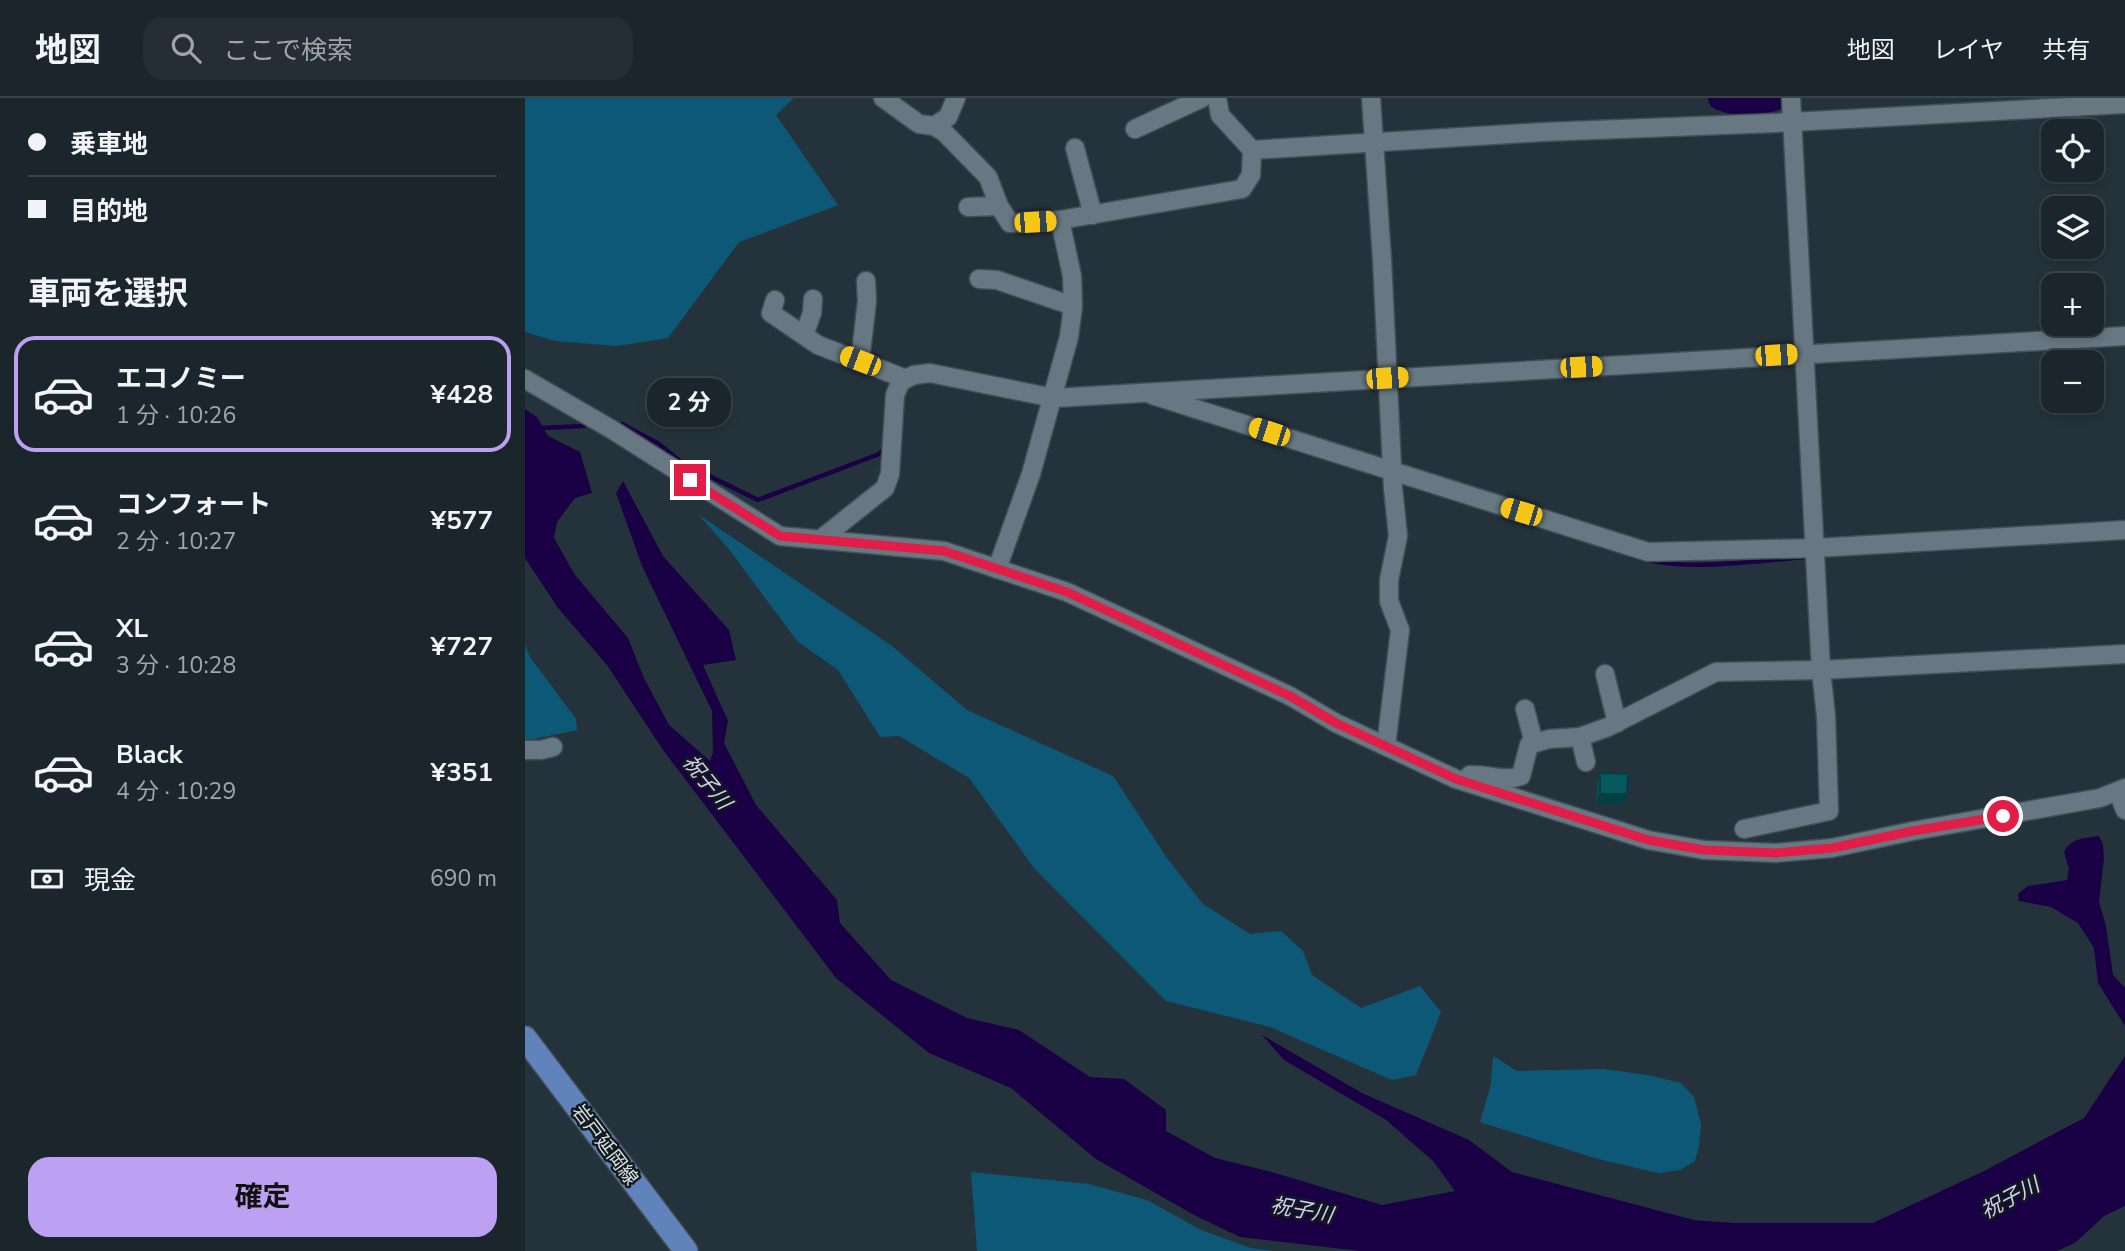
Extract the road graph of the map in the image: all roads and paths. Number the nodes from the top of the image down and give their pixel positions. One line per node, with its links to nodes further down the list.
1 (883, 98): 8 (street)
2 (955, 98): 8 (street)
3 (1202, 98): 9 (street)
4 (1217, 98): 12 (street)
5 (1371, 98): 10 (street)
6 (2125, 104): 7 (street)
7 (1792, 109): 10 (street); 24 (street)
8 (934, 126): 14 (street)
9 (1135, 129)
10 (1374, 143): 12 (street); 26 (street)
11 (1075, 148): 15 (street)
12 (1252, 150): 15 (street)
13 (968, 206): 14 (street)
14 (999, 206): 16 (street)
15 (1093, 215): 16 (street)
16 (1060, 220): 21 (street)
17 (979, 279): 21 (street)
18 (866, 281): 25 (street)
19 (813, 299): 22 (street)
20 (775, 300): 22 (street)
21 (1073, 306): 30 (street)
22 (804, 335): 25 (street)
23 (2125, 336): 24 (street)
24 (1804, 354): 26 (street); 34 (street)
25 (860, 361): 28 (street)
26 (1387, 378): 29 (street); 31 (street)
27 (525, 379): 33 (street)
28 (906, 379): 30 (street); 33 (street)
29 (1145, 393): 30 (street); 31 (street)
30 (1053, 398): 35 (street)
31 (1393, 471): 34 (street); 43 (street)
32 (2125, 530): 34 (street)
33 (821, 539): 35 (street)
34 (1816, 548): 37 (street)
35 (997, 569): 43 (street)
36 (2125, 654): 37 (street)
37 (1821, 670): 40 (street); 50 (street)
38 (1605, 674): 40 (street)
39 (1525, 709): 42 (street)
40 (1617, 723): 41 (street)
41 (1580, 737): 42 (street); 46 (street)
42 (1534, 743): 47 (street)
43 (1386, 746): 47 (street)
44 (553, 747): 45 (street)
45 (526, 757)
46 (1586, 762)
47 (1463, 781): 48 (street)
48 (2122, 790): 49 (street)
49 (2125, 810)
50 (1744, 829)
51 (525, 1038): 52 (main road, 岩戸延岡線)
52 (686, 1251)

